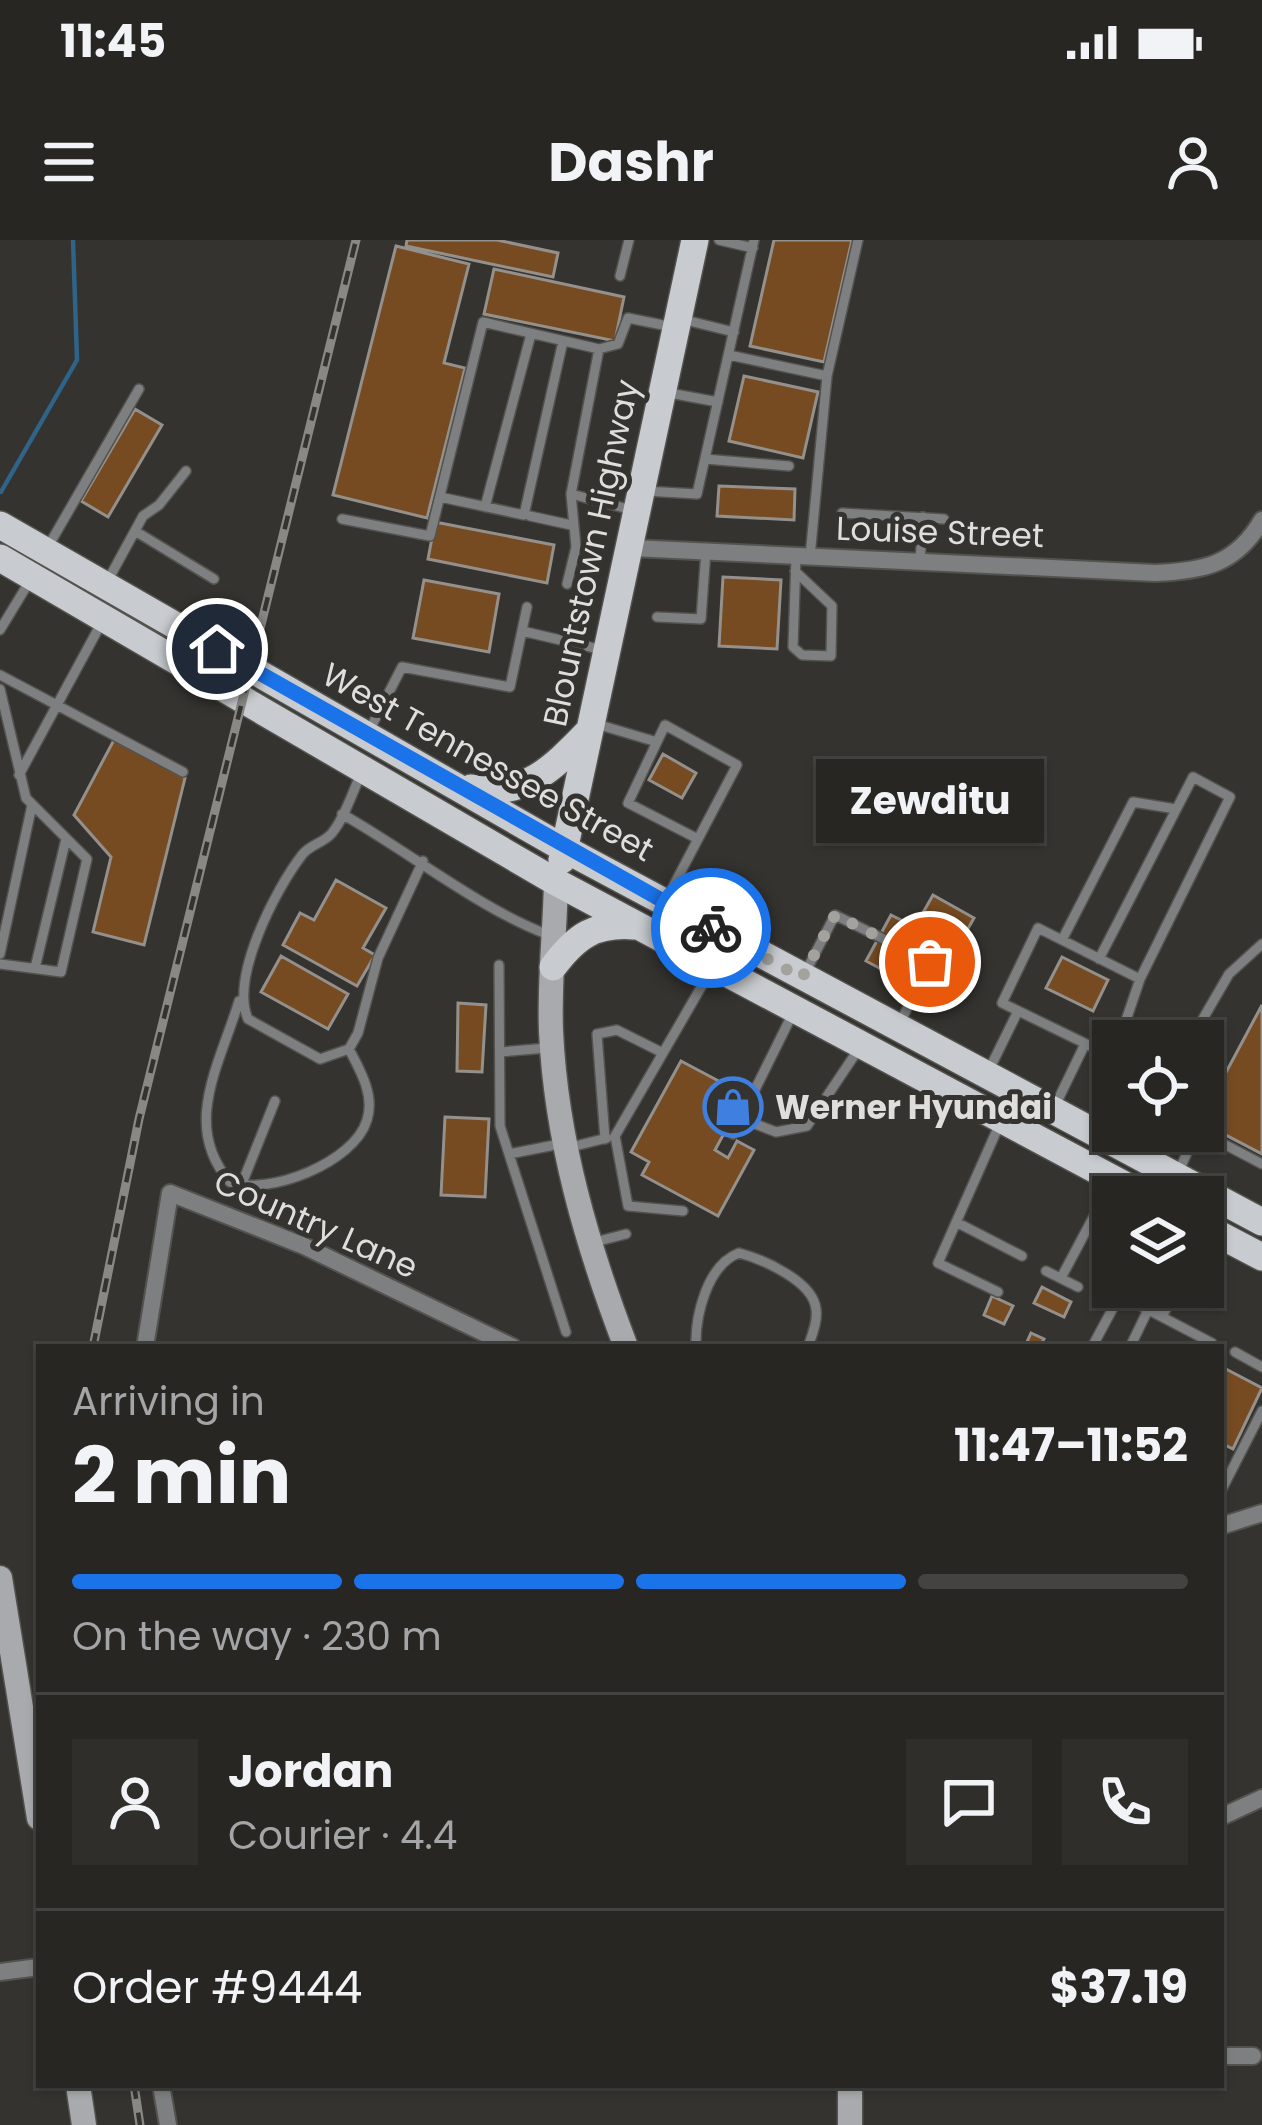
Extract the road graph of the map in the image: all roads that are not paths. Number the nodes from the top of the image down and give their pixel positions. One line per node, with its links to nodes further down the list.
1 (629, 240): 5 (lane)
2 (858, 240): 12 (lane)
3 (697, 241): 4 (lane); 6 (main road, Blountstown Highway)
4 (753, 244): 7 (lane)
5 (620, 276)
6 (678, 323): 7 (lane); 10 (lane); 14 (main road, Blountstown Highway)
7 (734, 332): 11 (lane)
8 (531, 334): 9 (lane); 20 (lane); 22 (lane)
9 (563, 341): 10 (lane); 24 (lane)
10 (599, 350): 19 (lane)
11 (728, 355): 12 (lane); 15 (lane)
12 (827, 376): 37 (lane)
13 (139, 389): 34 (lane)
14 (664, 392): 15 (lane); 21 (main road, Blountstown Highway)
15 (718, 402): 16 (lane)
16 (705, 459): 17 (lane); 21 (lane)
17 (790, 466)
18 (186, 471): 31 (lane)
19 (571, 494): 21 (lane); 30 (lane)
20 (440, 497): 22 (lane); 26 (lane)
21 (641, 501): 32 (main road, Blountstown Highway)
22 (485, 507): 24 (lane)
23 (842, 512): 25 (lane)
24 (527, 516): 30 (lane)
25 (923, 517): 27 (lane); 36 (lane)
26 (342, 519)
27 (944, 519)
28 (1262, 520): 36 (street, Louise Street)
29 (0, 525): 34 (main road, West Tennessee Street)
30 (571, 525): 41 (lane)
31 (135, 531): 40 (lane); 42 (lane)
32 (632, 548): 33 (street, Louise Street); 48 (main road, Blountstown Highway)
33 (706, 550): 37 (street, Louise Street); 44 (lane)
34 (45, 551): 35 (main road); 38 (main road, West Tennessee Street)
35 (0, 558): 39 (main road, West Tennessee Street)
36 (920, 561): 37 (street, Louise Street)
37 (800, 562): 37 (lane)
38 (79, 570): 39 (main road); 42 (main road, West Tennessee Street)
39 (32, 577): 45 (main road, West Tennessee Street); 46 (lane)
40 (214, 579)
41 (566, 584)
42 (105, 585): 53 (main road, West Tennessee Street)
43 (527, 607): 47 (lane)
44 (657, 616)
45 (104, 619): 51 (lane); 55 (main road, West Tennessee Street)
46 (0, 630)
47 (522, 631): 48 (lane); 53 (lane)
48 (608, 651): 52 (main road, Blountstown Highway)
49 (0, 674): 51 (lane)
50 (0, 689): 57 (lane)
51 (57, 705): 56 (lane); 57 (lane)
52 (590, 727): 54 (lane); 58 (main road); 64 (main road, Blountstown Highway)
53 (367, 735): 58 (main road, West Tennessee Street)
54 (657, 742): 63 (lane); 63 (lane)
55 (364, 770): 61 (lane); 66 (main road, West Tennessee Street)
56 (183, 772)
57 (20, 776): 59 (lane)
58 (455, 785): 64 (main road, West Tennessee Street)
59 (32, 805): 62 (lane); 72 (lane)
60 (1176, 809): 70 (lane); 73 (lane); 80 (lane)
61 (342, 814): 65 (lane); 81 (lane)
62 (66, 839): 78 (lane); 78 (lane)
63 (698, 839): 67 (lane)
64 (565, 848): 66 (main road, Blountstown Highway); 67 (main road, West Tennessee Street)
65 (423, 861): 69 (lane); 91 (lane)
66 (556, 882): 68 (main road, West Tennessee Street); 69 (main road)
67 (664, 902): 79 (main road, West Tennessee Street)
68 (639, 926): 76 (main road); 77 (main road, West Tennessee Street)
69 (554, 937): 76 (main road)
70 (1062, 940): 73 (lane); 83 (lane)
71 (1262, 944): 85 (lane)
72 (0, 954)
73 (1099, 958): 80 (lane)
74 (0, 964): 78 (lane)
75 (500, 965): 92 (lane)
76 (553, 967): 89 (main road)
77 (713, 967): 82 (main road, West Tennessee Street); 93 (lane)
78 (35, 968)
79 (802, 978): 86 (main road, West Tennessee Street); 86 (lane)
80 (1140, 980): 84 (lane)
81 (240, 996): 91 (lane); 109 (lane)
82 (794, 1011): 88 (main road, West Tennessee Street); 97 (lane)
83 (1018, 1011): 87 (lane); 94 (lane)
84 (1126, 1020)
85 (1202, 1020)
86 (897, 1029): 94 (main road, West Tennessee Street)
87 (1085, 1044): 90 (lane); 96 (lane)
88 (860, 1046): 97 (lane); 98 (main road, West Tennessee Street)
89 (553, 1047): 92 (lane); 103 (main road)
90 (1092, 1047)
91 (349, 1049): 109 (lane)
92 (500, 1052): 105 (lane)
93 (663, 1053): 101 (lane); 101 (lane)
94 (985, 1077): 96 (main road, West Tennessee Street)
95 (275, 1101): 109 (lane)
96 (1052, 1113): 99 (main road, West Tennessee Street)
97 (740, 1118): 100 (lane)
98 (1001, 1120): 107 (main road, West Tennessee Street); 114 (lane)
99 (1092, 1130)
100 (733, 1134)
101 (610, 1138): 103 (lane); 111 (lane)
102 (1224, 1144): 106 (lane)
103 (565, 1146): 105 (lane); 117 (main road)
104 (1138, 1152): 108 (main road, West Tennessee Street)
105 (509, 1154): 127 (lane)
106 (1262, 1164)
107 (1108, 1176)
108 (1174, 1176)
109 (241, 1186)
110 (1224, 1202): 113 (main road, West Tennessee Street)
111 (683, 1211)
112 (1092, 1220): 121 (lane)
113 (1262, 1221)
114 (956, 1222): 118 (lane); 123 (lane)
115 (626, 1234): 117 (lane)
116 (1224, 1240): 119 (main road)
117 (590, 1244): 130 (main road)
118 (1022, 1256)
119 (1262, 1257)
120 (1046, 1271): 121 (lane)
121 (1061, 1278): 122 (lane)
122 (1078, 1287)
123 (998, 1292)
124 (1166, 1308): 126 (lane)
125 (1148, 1310): 126 (lane); 133 (lane); 134 (lane)
126 (1162, 1317): 135 (lane)
127 (566, 1332)
128 (145, 1344): 129 (street, Country Lane)
129 (507, 1344)
130 (625, 1344)
131 (696, 1344): 132 (lane)
132 (809, 1344)
133 (1094, 1344)
134 (1131, 1344)
135 (1212, 1344)
136 (1235, 1352): 137 (lane)
137 (1262, 1367)
138 (1262, 1411): 139 (lane)
139 (1224, 1485)
140 (1262, 1513): 141 (street)
141 (1224, 1525)
142 (0, 1578): 144 (main road)
143 (1262, 1798): 145 (street)
144 (36, 1800)
145 (1224, 1815)
146 (36, 1967): 147 (street)
147 (0, 1972)
148 (1224, 2056): 149 (street)
149 (1253, 2056)
150 (78, 2088): 153 (main road)
151 (162, 2088): 154 (street)
152 (850, 2088): 155 (main road)
153 (84, 2125)
154 (168, 2125)
155 (850, 2125)

